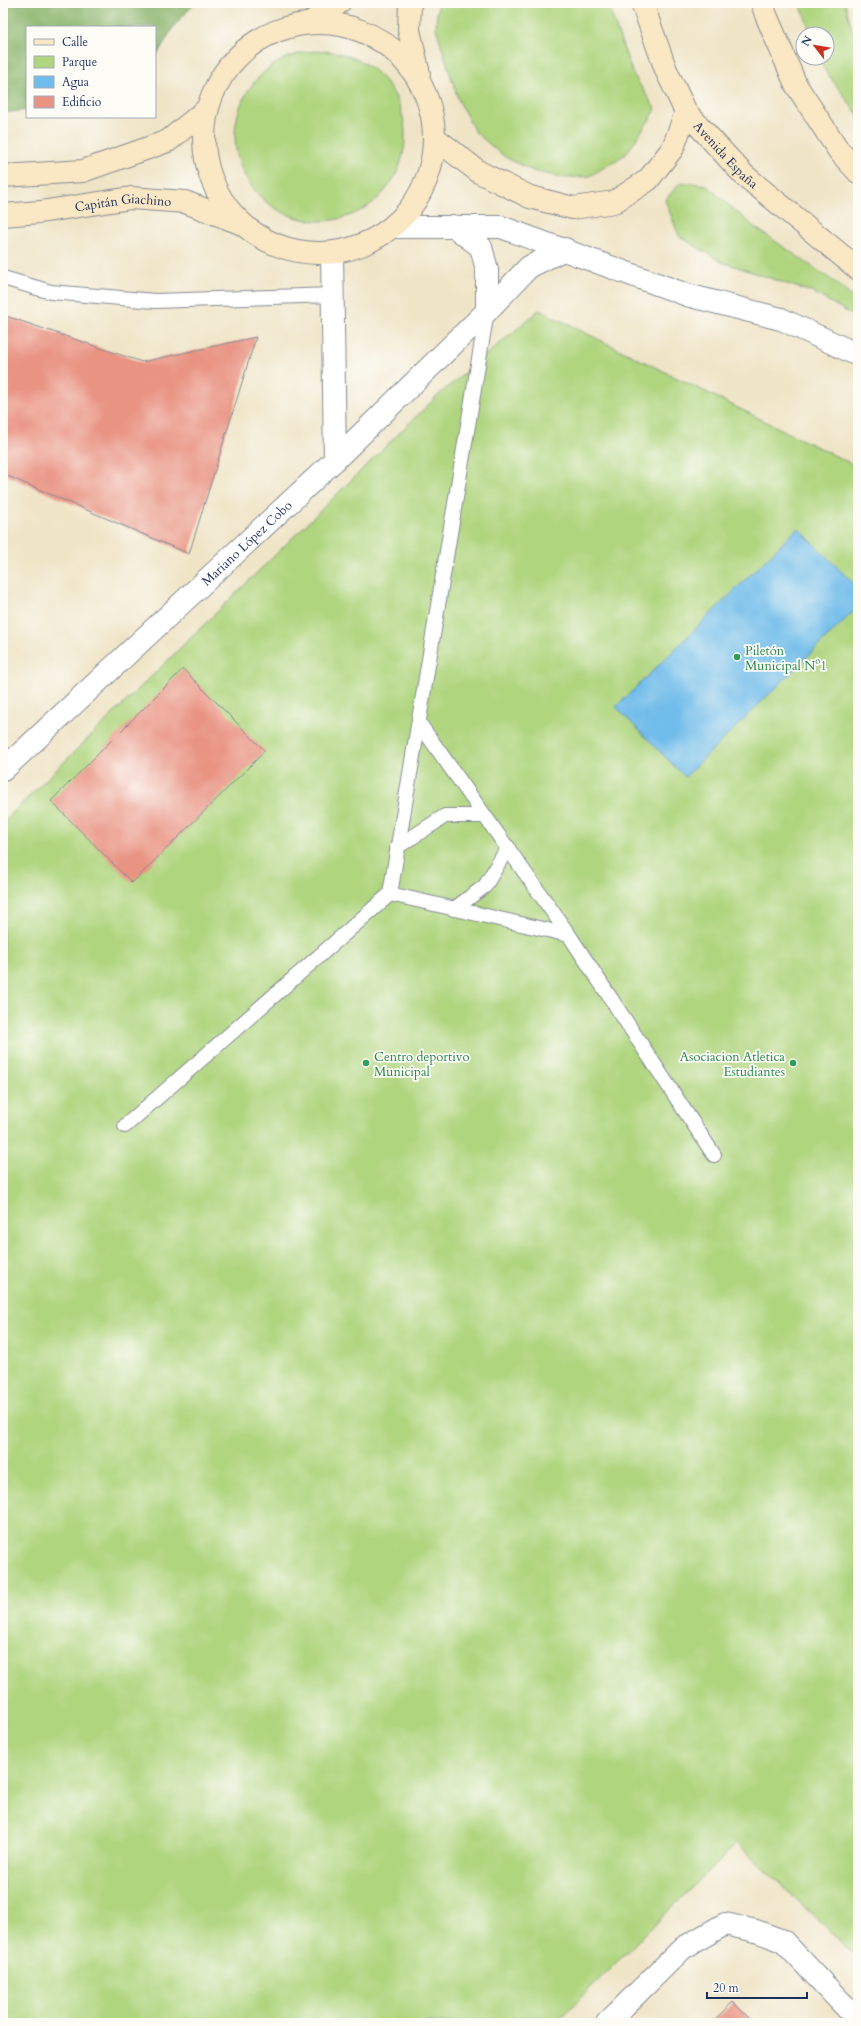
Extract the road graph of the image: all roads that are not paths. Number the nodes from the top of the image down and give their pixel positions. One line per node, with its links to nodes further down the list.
1 (339, 3): 5 (main road)
2 (410, 3): 6 (main road)
3 (642, 3): 8 (main road, Avenida España)
4 (762, 3): 10 (main road)
5 (311, 22): 6 (main road); 7 (main road)
6 (422, 85): 9 (main road)
7 (207, 109): 11 (main road); 13 (main road)
8 (686, 112): 9 (main road); 18 (main road, Avenida España)
9 (435, 138): 15 (main road)
10 (858, 172)
11 (3, 176)
12 (3, 215): 13 (main road, Capitán Giachino)
13 (240, 222): 17 (main road)
14 (453, 226): 15 (street); 16 (street); 21 (street)
15 (393, 227): 17 (main road)
16 (565, 249): 21 (street, Mariano López Cobo); 22 (street)
17 (332, 253): 20 (street)
18 (858, 269)
19 (3, 278): 20 (lane)
20 (333, 295): 23 (street)
21 (487, 311): 23 (street, Mariano López Cobo); 24 (lane)
22 (858, 355)
23 (335, 460): 25 (street, Mariano López Cobo)
24 (419, 723): 26 (lane); 27 (lane)
25 (3, 770)
26 (485, 816): 27 (lane); 28 (lane)
27 (397, 847): 29 (lane)
28 (508, 847): 30 (lane); 31 (lane)
29 (390, 894): 30 (lane); 32 (lane)
30 (454, 909): 31 (lane)
31 (569, 935): 33 (lane)
32 (125, 1126)
33 (714, 1155)
34 (858, 2020): 35 (street)
35 (607, 2023)

